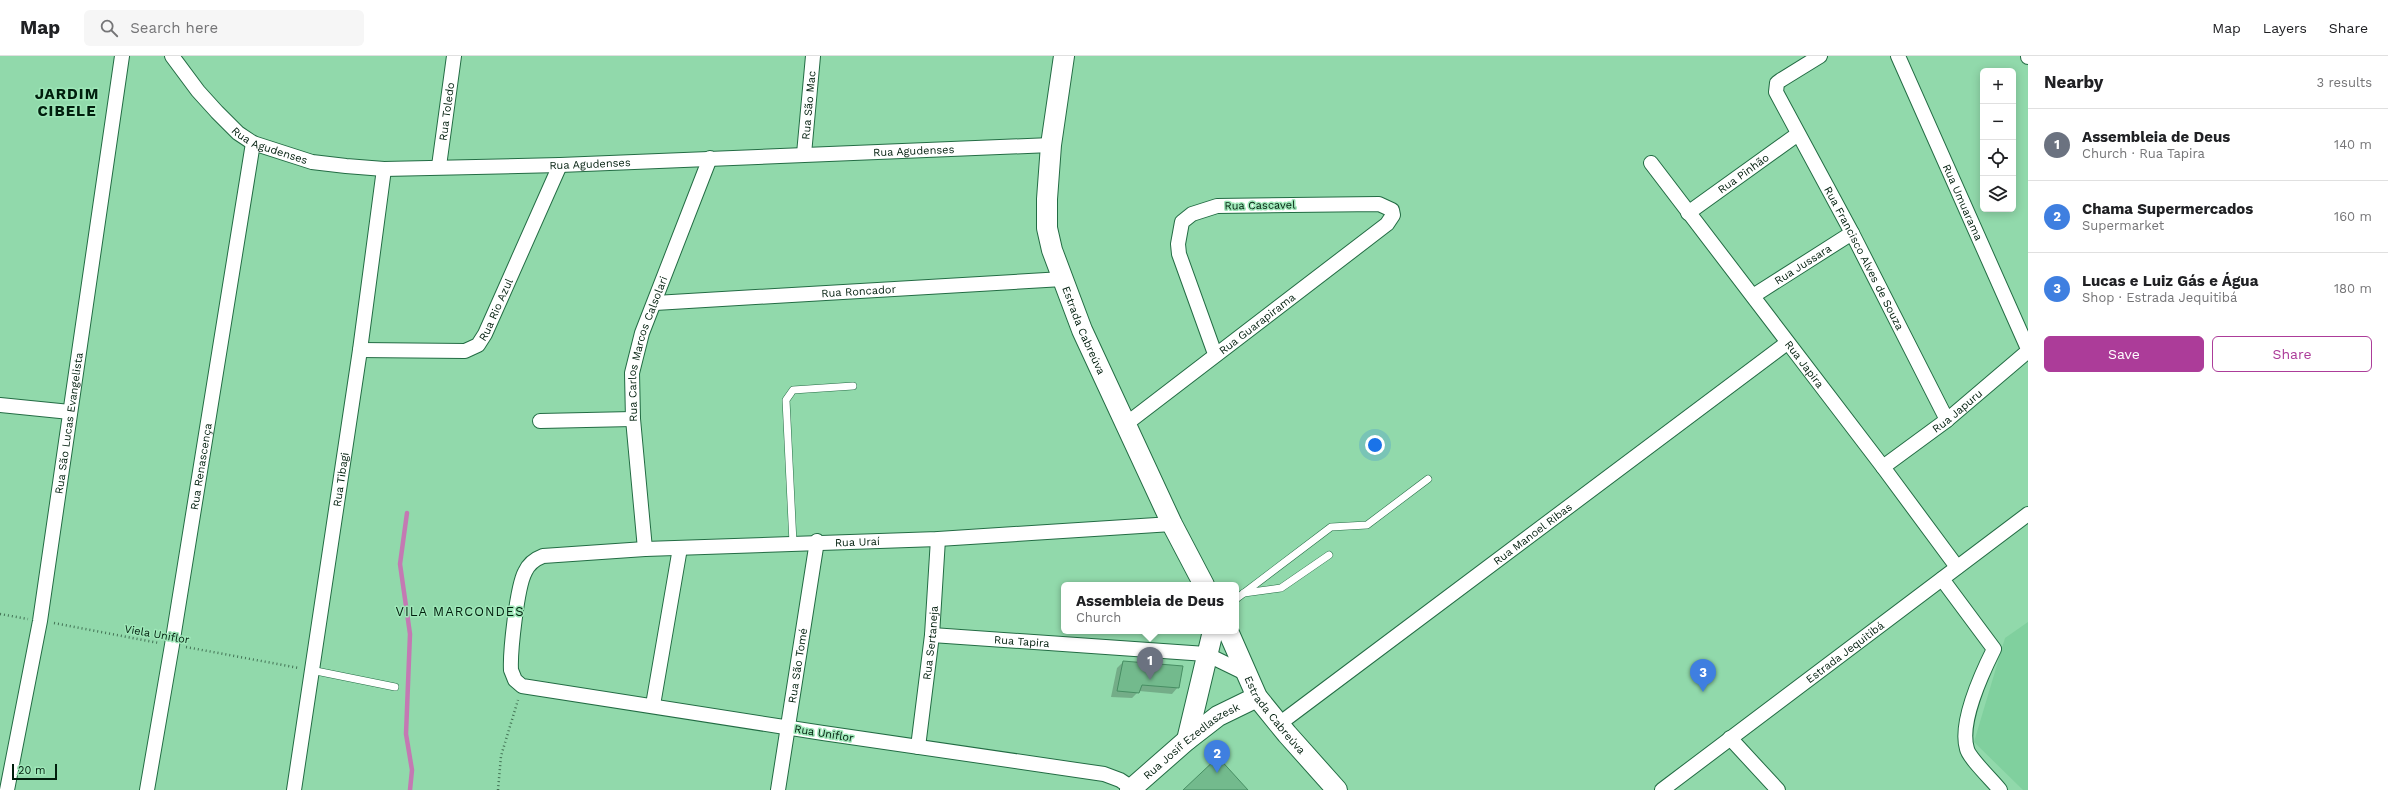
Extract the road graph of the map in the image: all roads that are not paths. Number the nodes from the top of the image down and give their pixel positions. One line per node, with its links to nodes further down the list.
1 (122, 56): 29 (street, Rua São Lucas Evangelista)
2 (172, 56): 9 (street, Rua Agudenses)
3 (454, 56): 15 (street, Rua Toledo)
4 (813, 56): 11 (street, Rua São Mac)
5 (1064, 56): 10 (main road, Estrada Cabreúva)
6 (1820, 56): 8 (street, Rua Francisco Alves de Souza)
7 (1898, 56): 25 (street, Rua Umuarama)
8 (1798, 134): 17 (street, Rua Pinhão); 19 (street, Rua Francisco Alves de Souza)
9 (253, 143): 16 (street, Rua Agudenses); 66 (street, Rua Renascença)
10 (1050, 145): 11 (street, Rua Agudenses); 20 (main road, Estrada Cabreúva)
11 (804, 154): 12 (street, Rua Agudenses)
12 (710, 158): 14 (street, Rua Agudenses); 22 (street, Rua Carlos Marcos Calsolari)
13 (1651, 163): 17 (street, Rua Japira)
14 (560, 164): 15 (street, Rua Agudenses); 24 (street, Rua Rio Azul)
15 (439, 166): 16 (street, Rua Agudenses)
16 (384, 169): 24 (street, Rua Tibagi)
17 (1688, 213): 21 (street, Rua Japira)
18 (1387, 224): 26 (street, Rua Guarapirama); 26 (street, Rua Cascavel)
19 (1852, 233): 21 (street, Rua Jussara); 31 (street, Rua Francisco Alves de Souza)
20 (1062, 279): 22 (street, Rua Roncador); 33 (main road, Estrada Cabreúva)
21 (1753, 296): 23 (street, Rua Japira)
22 (655, 303): 30 (street, Rua Carlos Marcos Calsolari)
23 (1787, 344): 34 (street, Rua Japira); 59 (street, Rua Manoel Ribas)
24 (360, 350): 53 (street, Rua Tibagi)
25 (2028, 350): 31 (street, Rua Japuru)
26 (1215, 354): 33 (street, Rua Guarapirama)
27 (853, 386): 40 (lane)
28 (0, 405): 29 (street)
29 (70, 412): 65 (street, Rua São Lucas Evangelista)
30 (632, 419): 32 (street); 42 (street, Rua Carlos Marcos Calsolari)
31 (1947, 420): 34 (street, Rua Japuru)
32 (540, 421)
33 (1126, 424): 37 (main road, Estrada Cabreúva)
34 (1883, 467): 44 (street, Rua Japira)
35 (1428, 479): 47 (lane)
36 (2028, 514): 44 (street, Estrada Jequitibá)
37 (1172, 524): 38 (street, Rua Uraí); 46 (main road, Estrada Cabreúva)
38 (938, 539): 39 (street, Rua Uraí); 51 (street, Rua Sertaneja)
39 (817, 541): 40 (street, Rua Uraí); 60 (street, Rua São Tomé)
40 (792, 543): 41 (street, Rua Uraí)
41 (680, 548): 42 (street, Rua Uraí); 58 (street)
42 (645, 549): 55 (street, Rua Uraí)
43 (1329, 555): 47 (lane)
44 (1957, 567): 45 (street, Estrada Jequitibá)
45 (1942, 579): 61 (street, Estrada Jequitibá); 72 (street)
46 (1202, 582)
47 (1244, 593): 48 (lane)
48 (1239, 597)
49 (1212, 634): 52 (main road)
50 (1229, 634): 54 (main road, Estrada Cabreúva)
51 (932, 635): 52 (street, Rua Tapira); 63 (street, Rua Sertaneja)
52 (1206, 654): 54 (street); 62 (main road)
53 (311, 670): 56 (lane); 67 (street, Rua Tibagi)
54 (1247, 674): 57 (main road, Estrada Cabreúva)
55 (519, 683): 58 (street, Rua Uniflor)
56 (395, 687)
57 (1257, 697): 59 (main road, Estrada Cabreúva); 62 (main road, Rua Josif Ezedlaszesk)
58 (653, 705): 60 (street, Rua Uniflor)
59 (1279, 724): 69 (main road, Estrada Cabreúva)
60 (787, 728): 63 (street, Rua Uniflor); 68 (street, Rua São Tomé)
61 (1730, 738): 70 (street, Estrada Jequitibá); 71 (street)
62 (1186, 740): 64 (main road, Rua Josif Ezedlaszesk)
63 (918, 747): 64 (street, Rua Uniflor)
64 (1131, 789)
65 (7, 790)
66 (147, 790)
67 (294, 790)
68 (778, 790)
69 (1337, 790)
70 (1662, 790)
71 (1778, 790)
72 (2000, 790)

